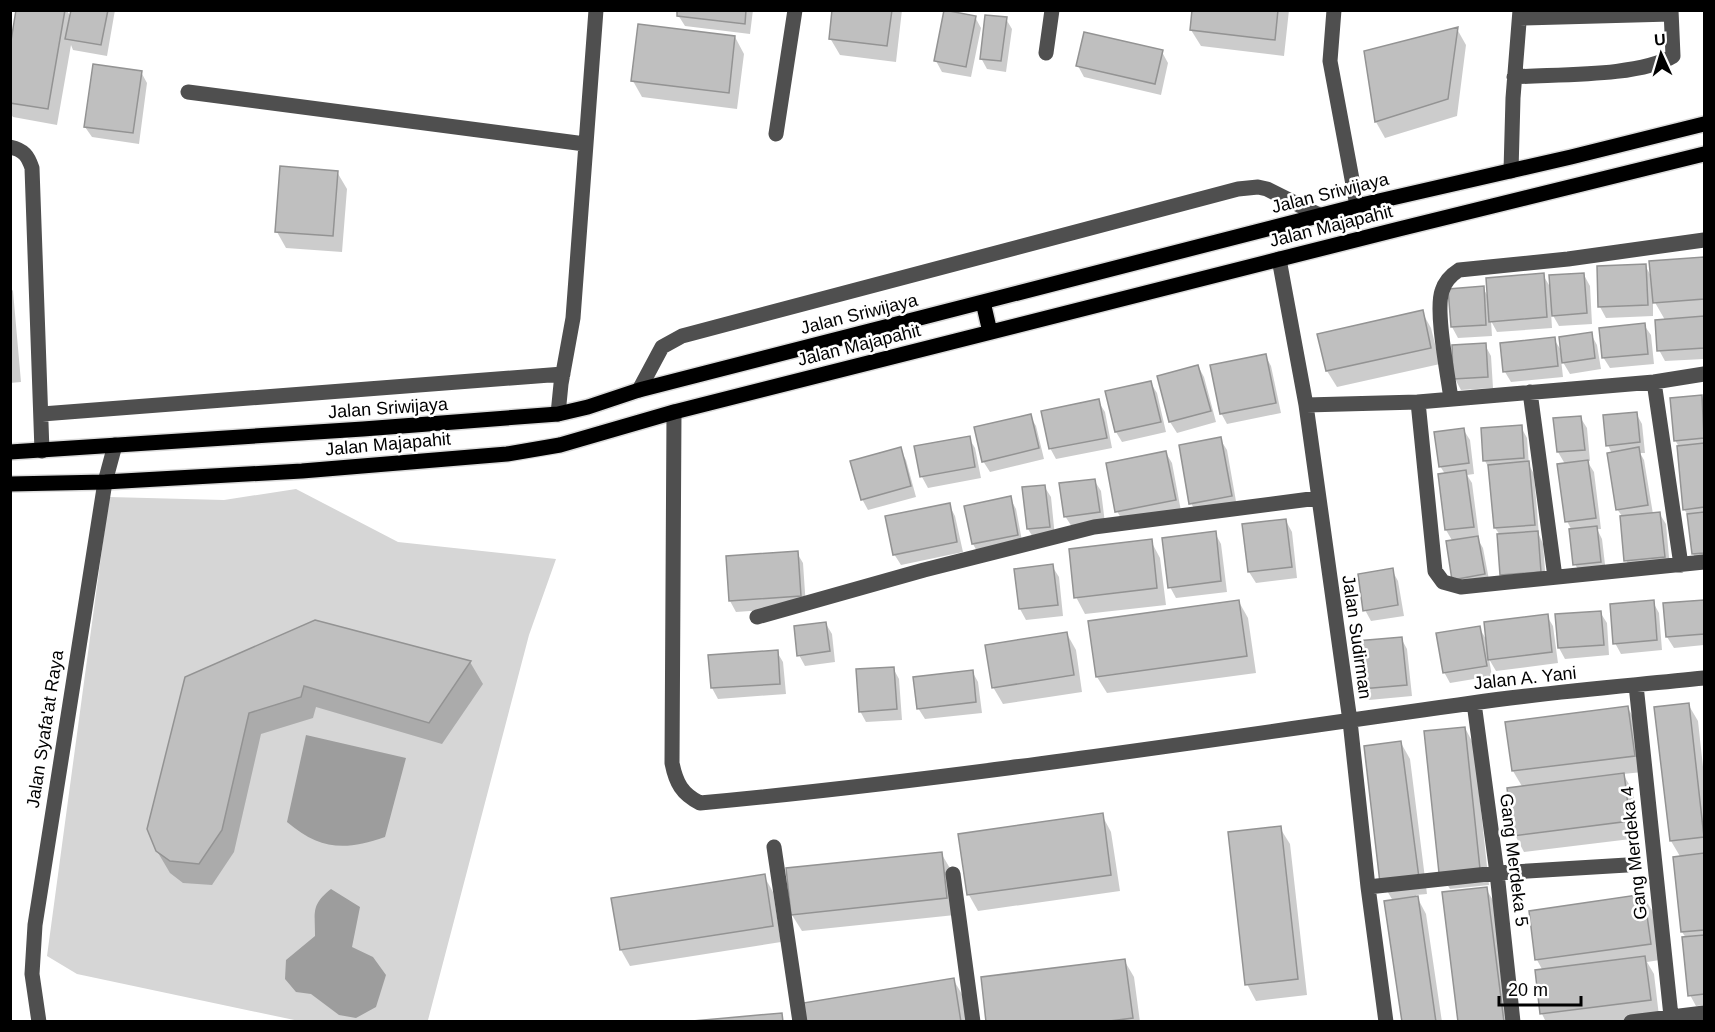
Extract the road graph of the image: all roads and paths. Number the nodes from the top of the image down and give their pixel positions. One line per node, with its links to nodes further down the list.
1 (596, 10): 12 (street)
2 (795, 10): 11 (street)
3 (1052, 10): 7 (street)
4 (1334, 10): 16 (street)
5 (1671, 12): 6 (street); 8 (street)
6 (1520, 14): 8 (street)
7 (1046, 53)
8 (1514, 77): 15 (street)
9 (188, 92): 12 (street)
10 (1704, 124): 15 (main road, Jalan Sriwijaya)
11 (776, 134)
12 (585, 144): 22 (street)
13 (10, 147): 31 (street)
14 (1704, 154): 19 (main road, Jalan Majapahit)
15 (1511, 171): 16 (main road, Jalan Sriwijaya)
16 (1357, 206): 17 (main road, Jalan Sriwijaya)
17 (1321, 216): 20 (main road, Jalan Sriwijaya); 25 (street)
18 (1704, 240): 27 (street)
19 (1279, 259): 21 (main road, Jalan Majapahit); 29 (street, Jalan Sudirman)
20 (983, 302): 21 (main road); 25 (main road, Jalan Sriwijaya)
21 (990, 332): 30 (main road, Jalan Majapahit)
22 (563, 374): 31 (street); 32 (street)
23 (1704, 374): 24 (street)
24 (1654, 382): 26 (street); 40 (street)
25 (639, 390): 32 (main road, Jalan Sriwijaya)
26 (1530, 392): 27 (street); 41 (street)
27 (1451, 399): 28 (street)
28 (1418, 402): 29 (street); 41 (street)
29 (1306, 405): 38 (street, Jalan Sudirman)
30 (674, 412): 36 (main road, Jalan Majapahit); 46 (street, Jalan A. Yani)
31 (42, 414): 34 (street)
32 (558, 414): 33 (main road, Jalan Sriwijaya)
33 (115, 444): 34 (main road, Jalan Sriwijaya); 36 (street, Jalan Syafa'at Raya)
34 (42, 450): 35 (main road, Jalan Sriwijaya)
35 (11, 454)
36 (105, 482): 37 (main road, Jalan Majapahit); 54 (street, Jalan Syafa'at Raya)
37 (10, 484)
38 (1318, 498): 42 (street); 46 (street, Jalan Sudirman)
39 (1704, 562): 40 (street)
40 (1681, 564): 41 (street)
41 (1555, 577)
42 (758, 617)
43 (1704, 678): 44 (street, Jalan A. Yani)
44 (1636, 685): 45 (street, Jalan A. Yani); 53 (street, Gang Merdeka 4)
45 (1474, 703): 46 (street, Jalan A. Yani); 49 (street, Gang Merdeka 5)
46 (1350, 721): 51 (street, Jalan Sudirman)
47 (774, 848): 55 (street)
48 (1627, 865): 49 (street)
49 (1497, 873): 51 (street); 58 (street, Gang Merdeka 5)
50 (953, 874): 56 (street)
51 (1368, 887): 57 (street, Jalan Sudirman)
52 (1704, 1013): 53 (street)
53 (1671, 1016): 59 (street)
54 (39, 1022)
55 (800, 1022)
56 (973, 1022)
57 (1386, 1022)
58 (1513, 1022)
59 (1631, 1022)

